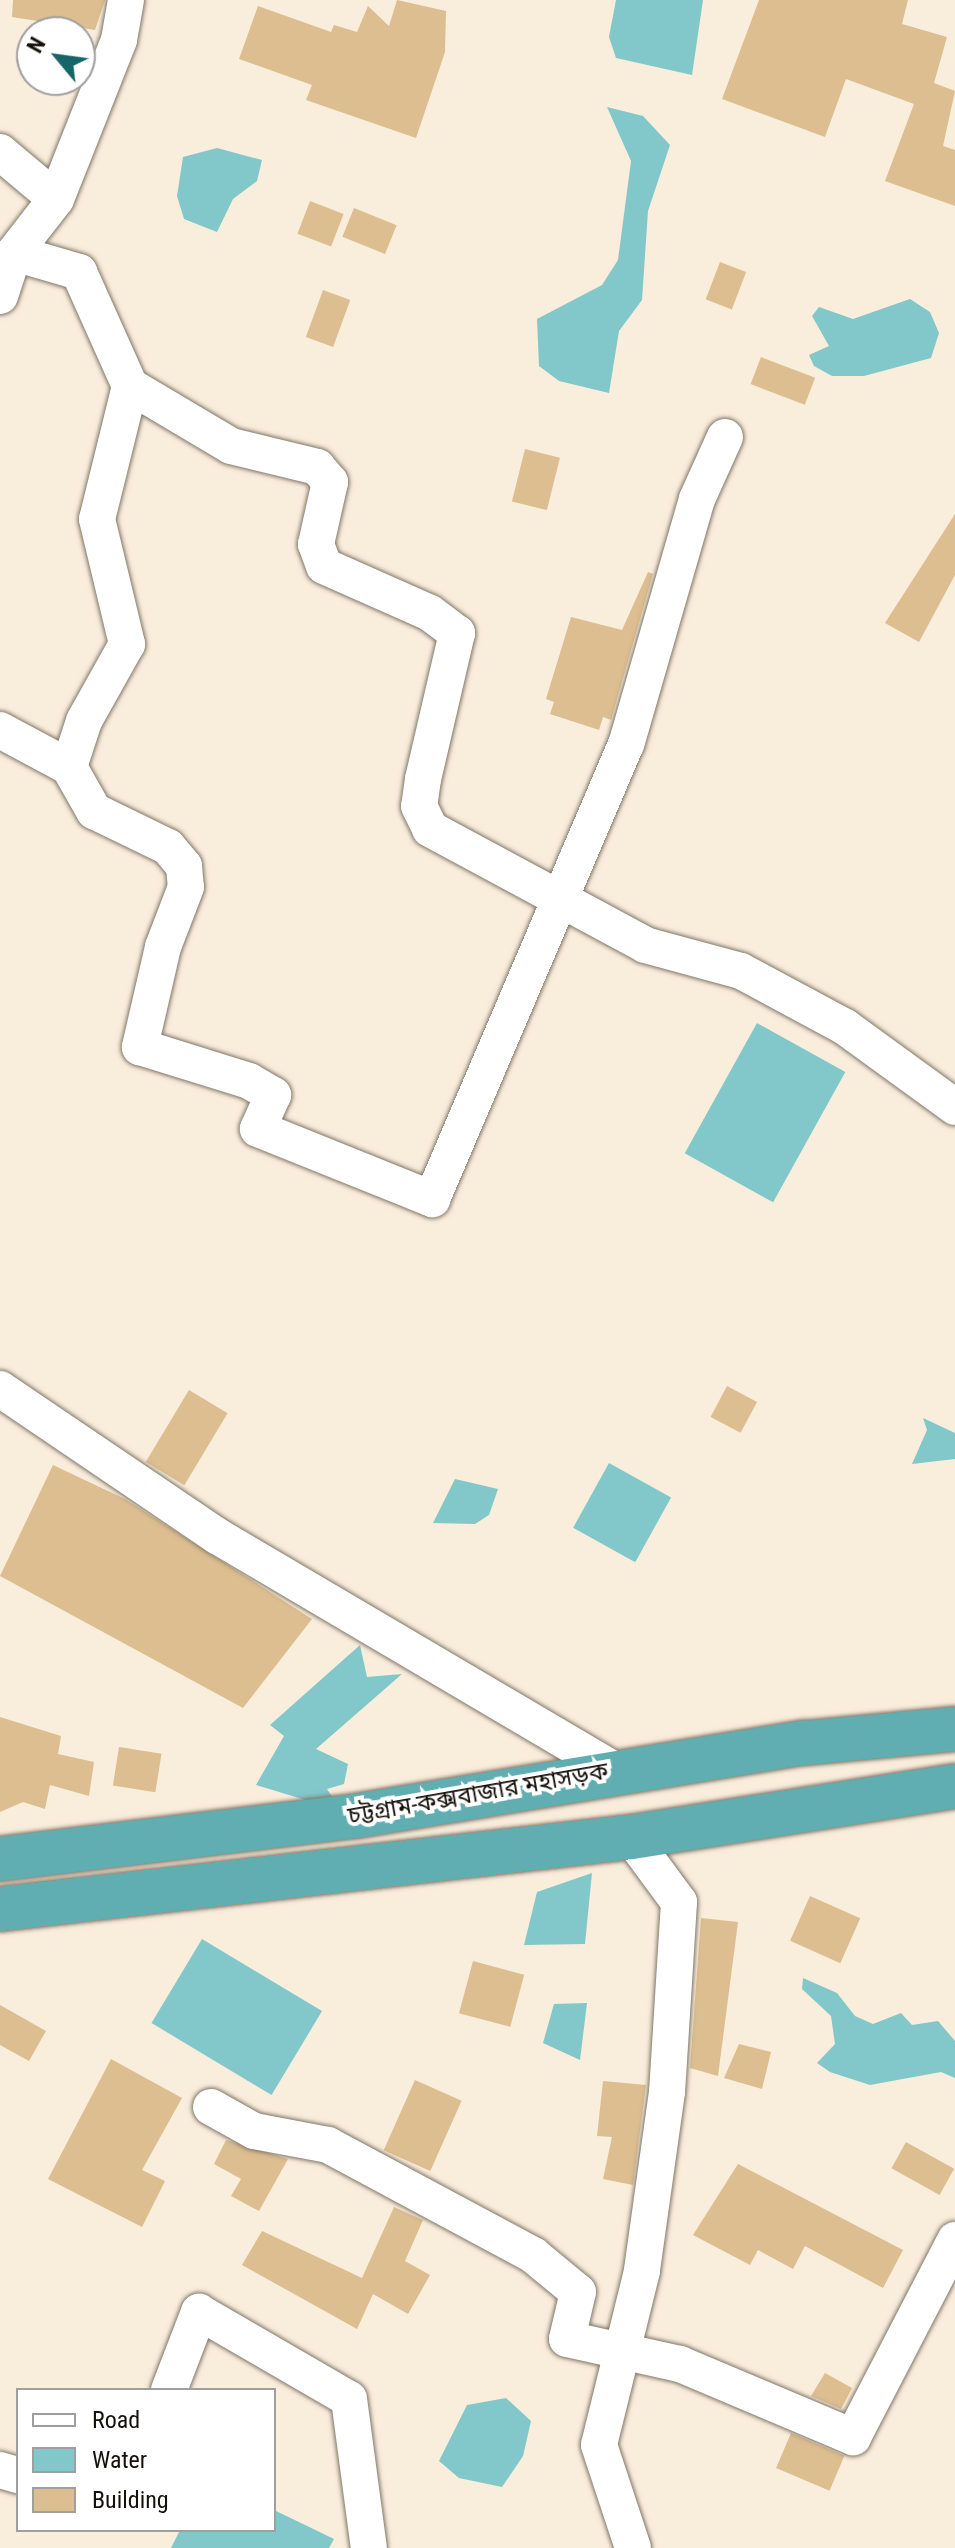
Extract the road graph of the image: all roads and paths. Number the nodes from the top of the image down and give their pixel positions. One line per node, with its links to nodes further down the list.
1 (126, 0): 3 (street)
2 (0, 152): 3 (street)
3 (56, 199): 4 (street)
4 (14, 253): 5 (street); 6 (street)
5 (0, 296)
6 (130, 386): 9 (street); 10 (street)
7 (725, 437): 10 (street)
8 (0, 730): 9 (street)
9 (69, 767): 10 (street)
10 (558, 894): 11 (street)
11 (955, 1107)
12 (0, 1389): 14 (street)
13 (955, 1729): 14 (highway, চট্টগ্রাম-কক্সবাজার মহাসড়ক)
14 (615, 1770): 17 (highway, চট্টগ্রাম-কক্সবাজার মহাসড়ক)
15 (955, 1786): 16 (highway, চট্টগ্রাম-কক্সবাজার মহাসড়ক)
16 (631, 1837): 18 (highway, চট্টগ্রাম-কক্সবাজার মহাসড়ক); 21 (street)
17 (0, 1859)
18 (0, 1909)
19 (211, 2107): 21 (street)
20 (955, 2240): 21 (street)
21 (623, 2348): 24 (street)
22 (170, 2388): 23 (street)
23 (369, 2548)
24 (633, 2548)

